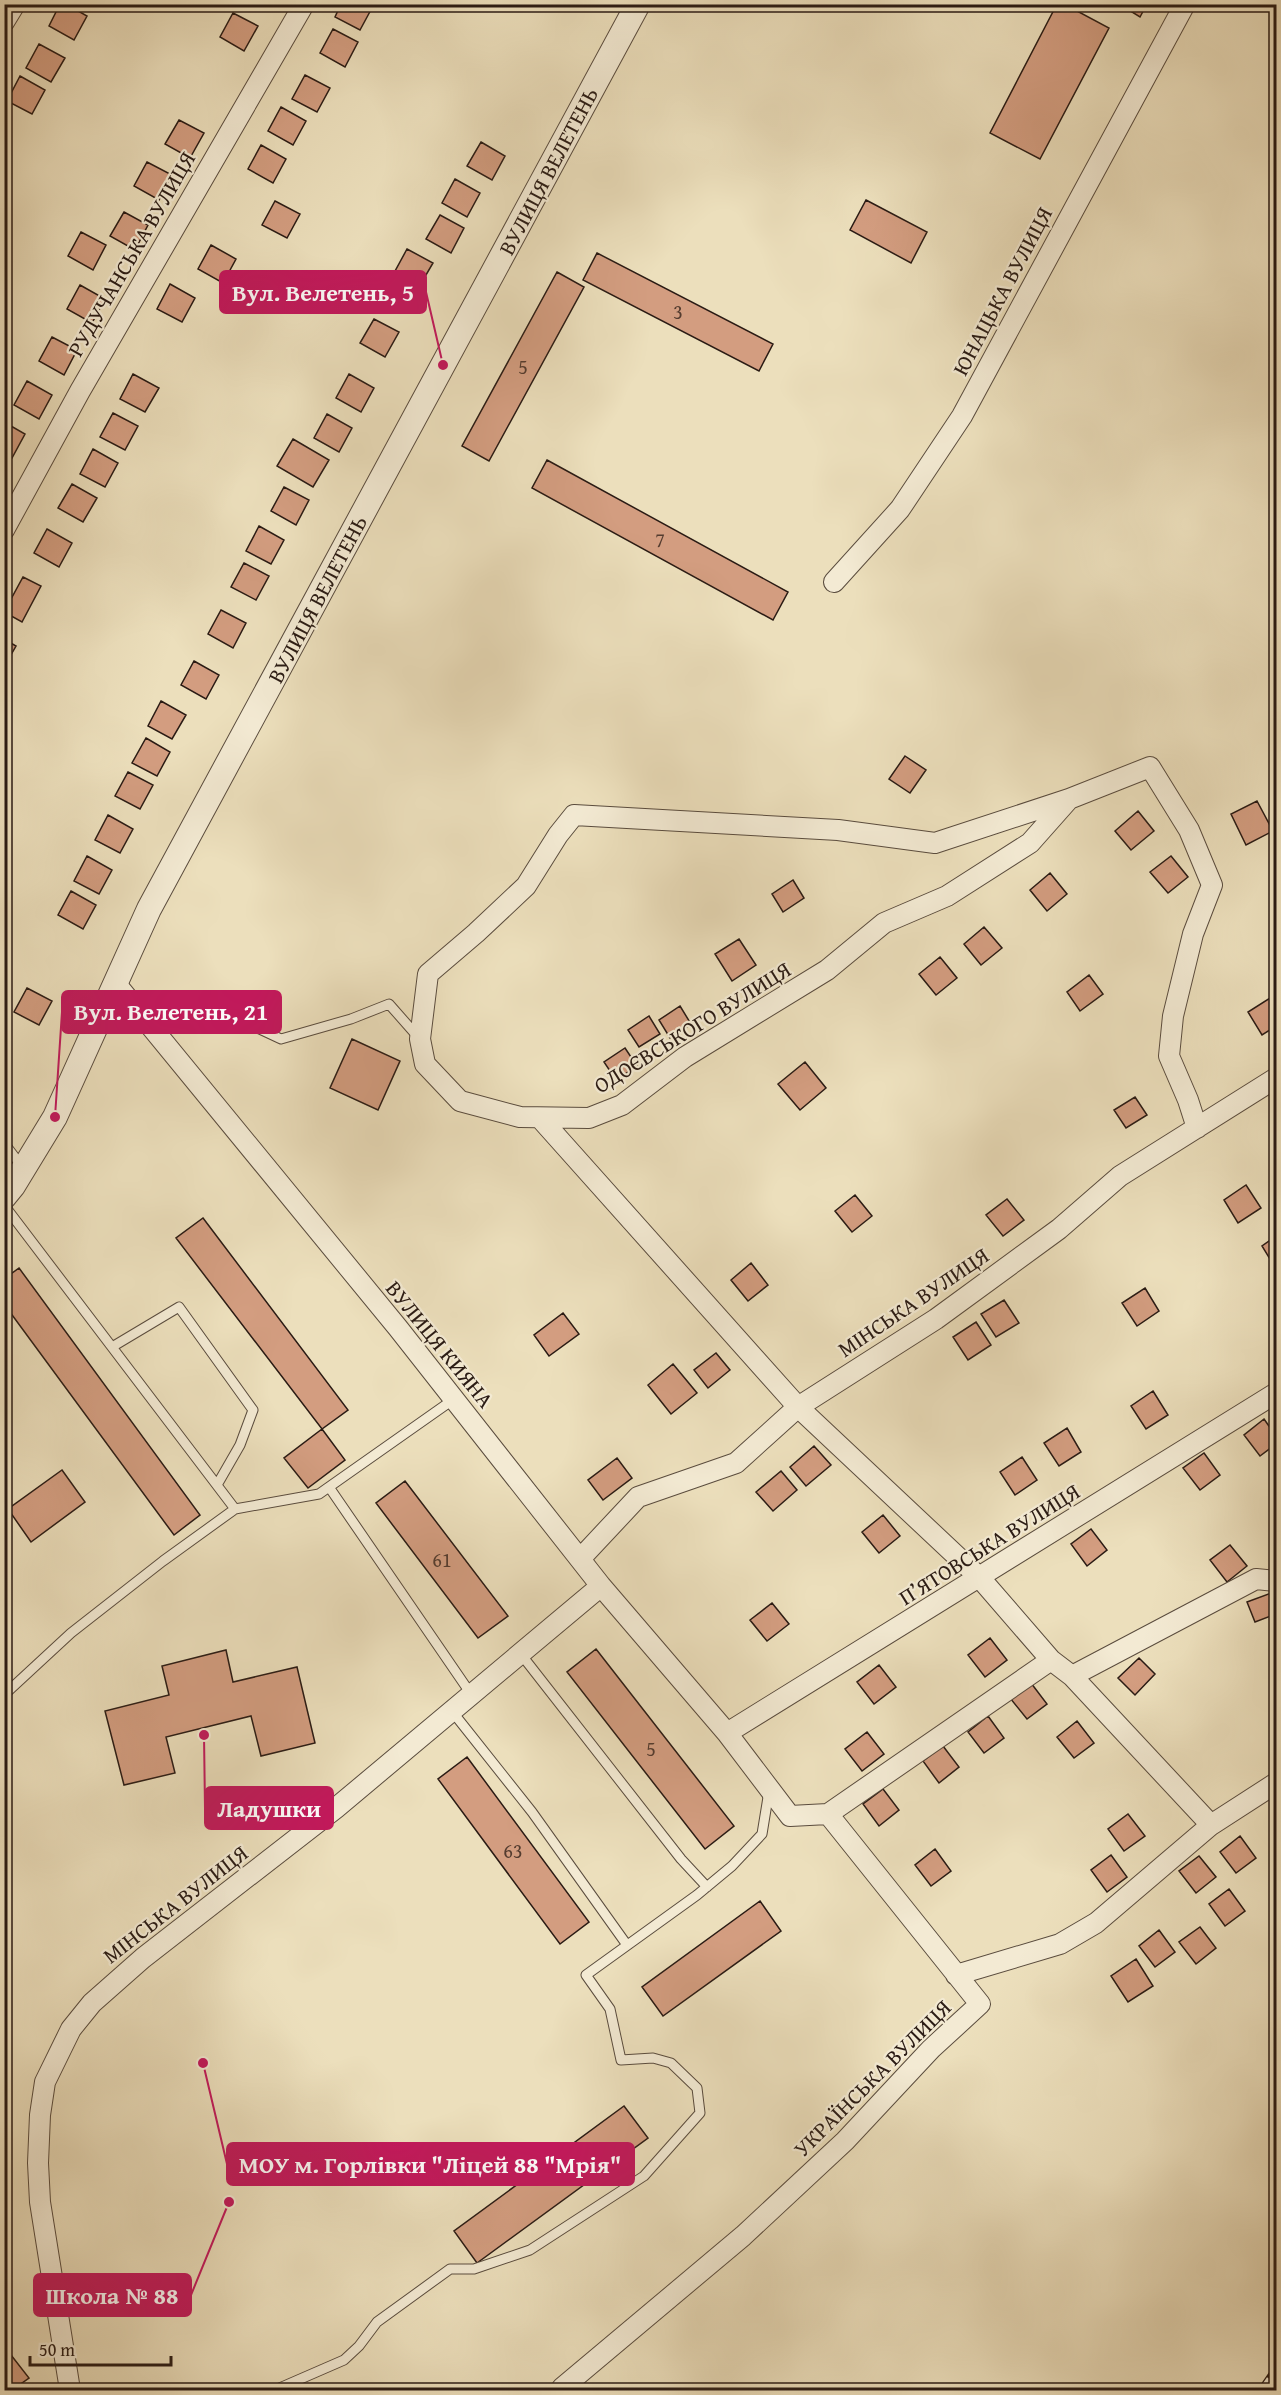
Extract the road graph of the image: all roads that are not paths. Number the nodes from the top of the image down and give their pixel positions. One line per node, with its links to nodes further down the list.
1 (15, 4): 5 (street)
2 (304, 4): 6 (street, РУДУЧАНСЬКА ВУЛИЦЯ)
3 (638, 4): 9 (street, ВУЛИЦЯ ВЕЛЕТЕНЬ)
4 (1185, 4): 7 (street, ЮНАЦЬКА ВУЛИЦЯ)
5 (4, 22)
6 (4, 530)
7 (834, 582)
8 (1069, 799): 11 (street, ОДОЄВСЬКОГО ВУЛИЦЯ); 13 (street, ОДОЄВСЬКОГО ВУЛИЦЯ); 14 (street, ОДОЄВСЬКОГО ВУЛИЦЯ)
9 (116, 984): 16 (street, ВУЛИЦЯ ВЕЛЕТЕНЬ); 21 (street, ВУЛИЦЯ КИЯНА)
10 (204, 1003): 11 (lane)
11 (420, 1039): 13 (street, ОДОЄВСЬКОГО ВУЛИЦЯ)
12 (1276, 1078): 14 (street, МІНСЬКА ВУЛИЦЯ)
13 (540, 1118): 22 (street)
14 (1197, 1128): 22 (street, МІНСЬКА ВУЛИЦЯ)
15 (4, 1143): 16 (lane)
16 (24, 1169): 17 (street, ВУЛИЦЯ ВЕЛЕТЕНЬ)
17 (4, 1197)
18 (4, 1205): 19 (lane)
19 (112, 1347): 23 (lane); 23 (lane)
20 (1276, 1393): 27 (street, П’ЯТОВСЬКА ВУЛИЦЯ)
21 (454, 1399): 24 (lane); 26 (street, ВУЛИЦЯ КИЯНА)
22 (798, 1407): 26 (street, МІНСЬКА ВУЛИЦЯ); 27 (street)
23 (217, 1485): 25 (lane)
24 (329, 1487): 25 (lane); 33 (lane)
25 (235, 1509): 34 (lane)
26 (580, 1559): 29 (street, ВУЛИЦЯ КИЯНА)
27 (980, 1578): 31 (street); 36 (street, П’ЯТОВСЬКА ВУЛИЦЯ)
28 (1276, 1581): 32 (street)
29 (601, 1586): 30 (street, МІНСЬКА ВУЛИЦЯ); 36 (street, ВУЛИЦЯ КИЯНА)
30 (520, 1653): 33 (street, МІНСЬКА ВУЛИЦЯ); 41 (lane)
31 (1051, 1660): 32 (street); 39 (street)
32 (1072, 1676): 40 (street)
33 (471, 1694): 35 (street, МІНСЬКА ВУЛИЦЯ)
34 (4, 1695)
35 (451, 1710): 42 (lane); 44 (street, МІНСЬКА ВУЛИЦЯ)
36 (727, 1733): 38 (street)
37 (1276, 1783): 40 (street)
38 (770, 1789): 39 (street); 41 (lane)
39 (828, 1814): 43 (street, УКРАЇНСЬКА ВУЛИЦЯ)
40 (1210, 1825): 43 (street)
41 (707, 1887): 42 (lane)
42 (627, 1945): 45 (lane)
43 (956, 1974): 46 (street, УКРАЇНСЬКА ВУЛИЦЯ)
44 (70, 2391)
45 (275, 2391)
46 (563, 2391)

